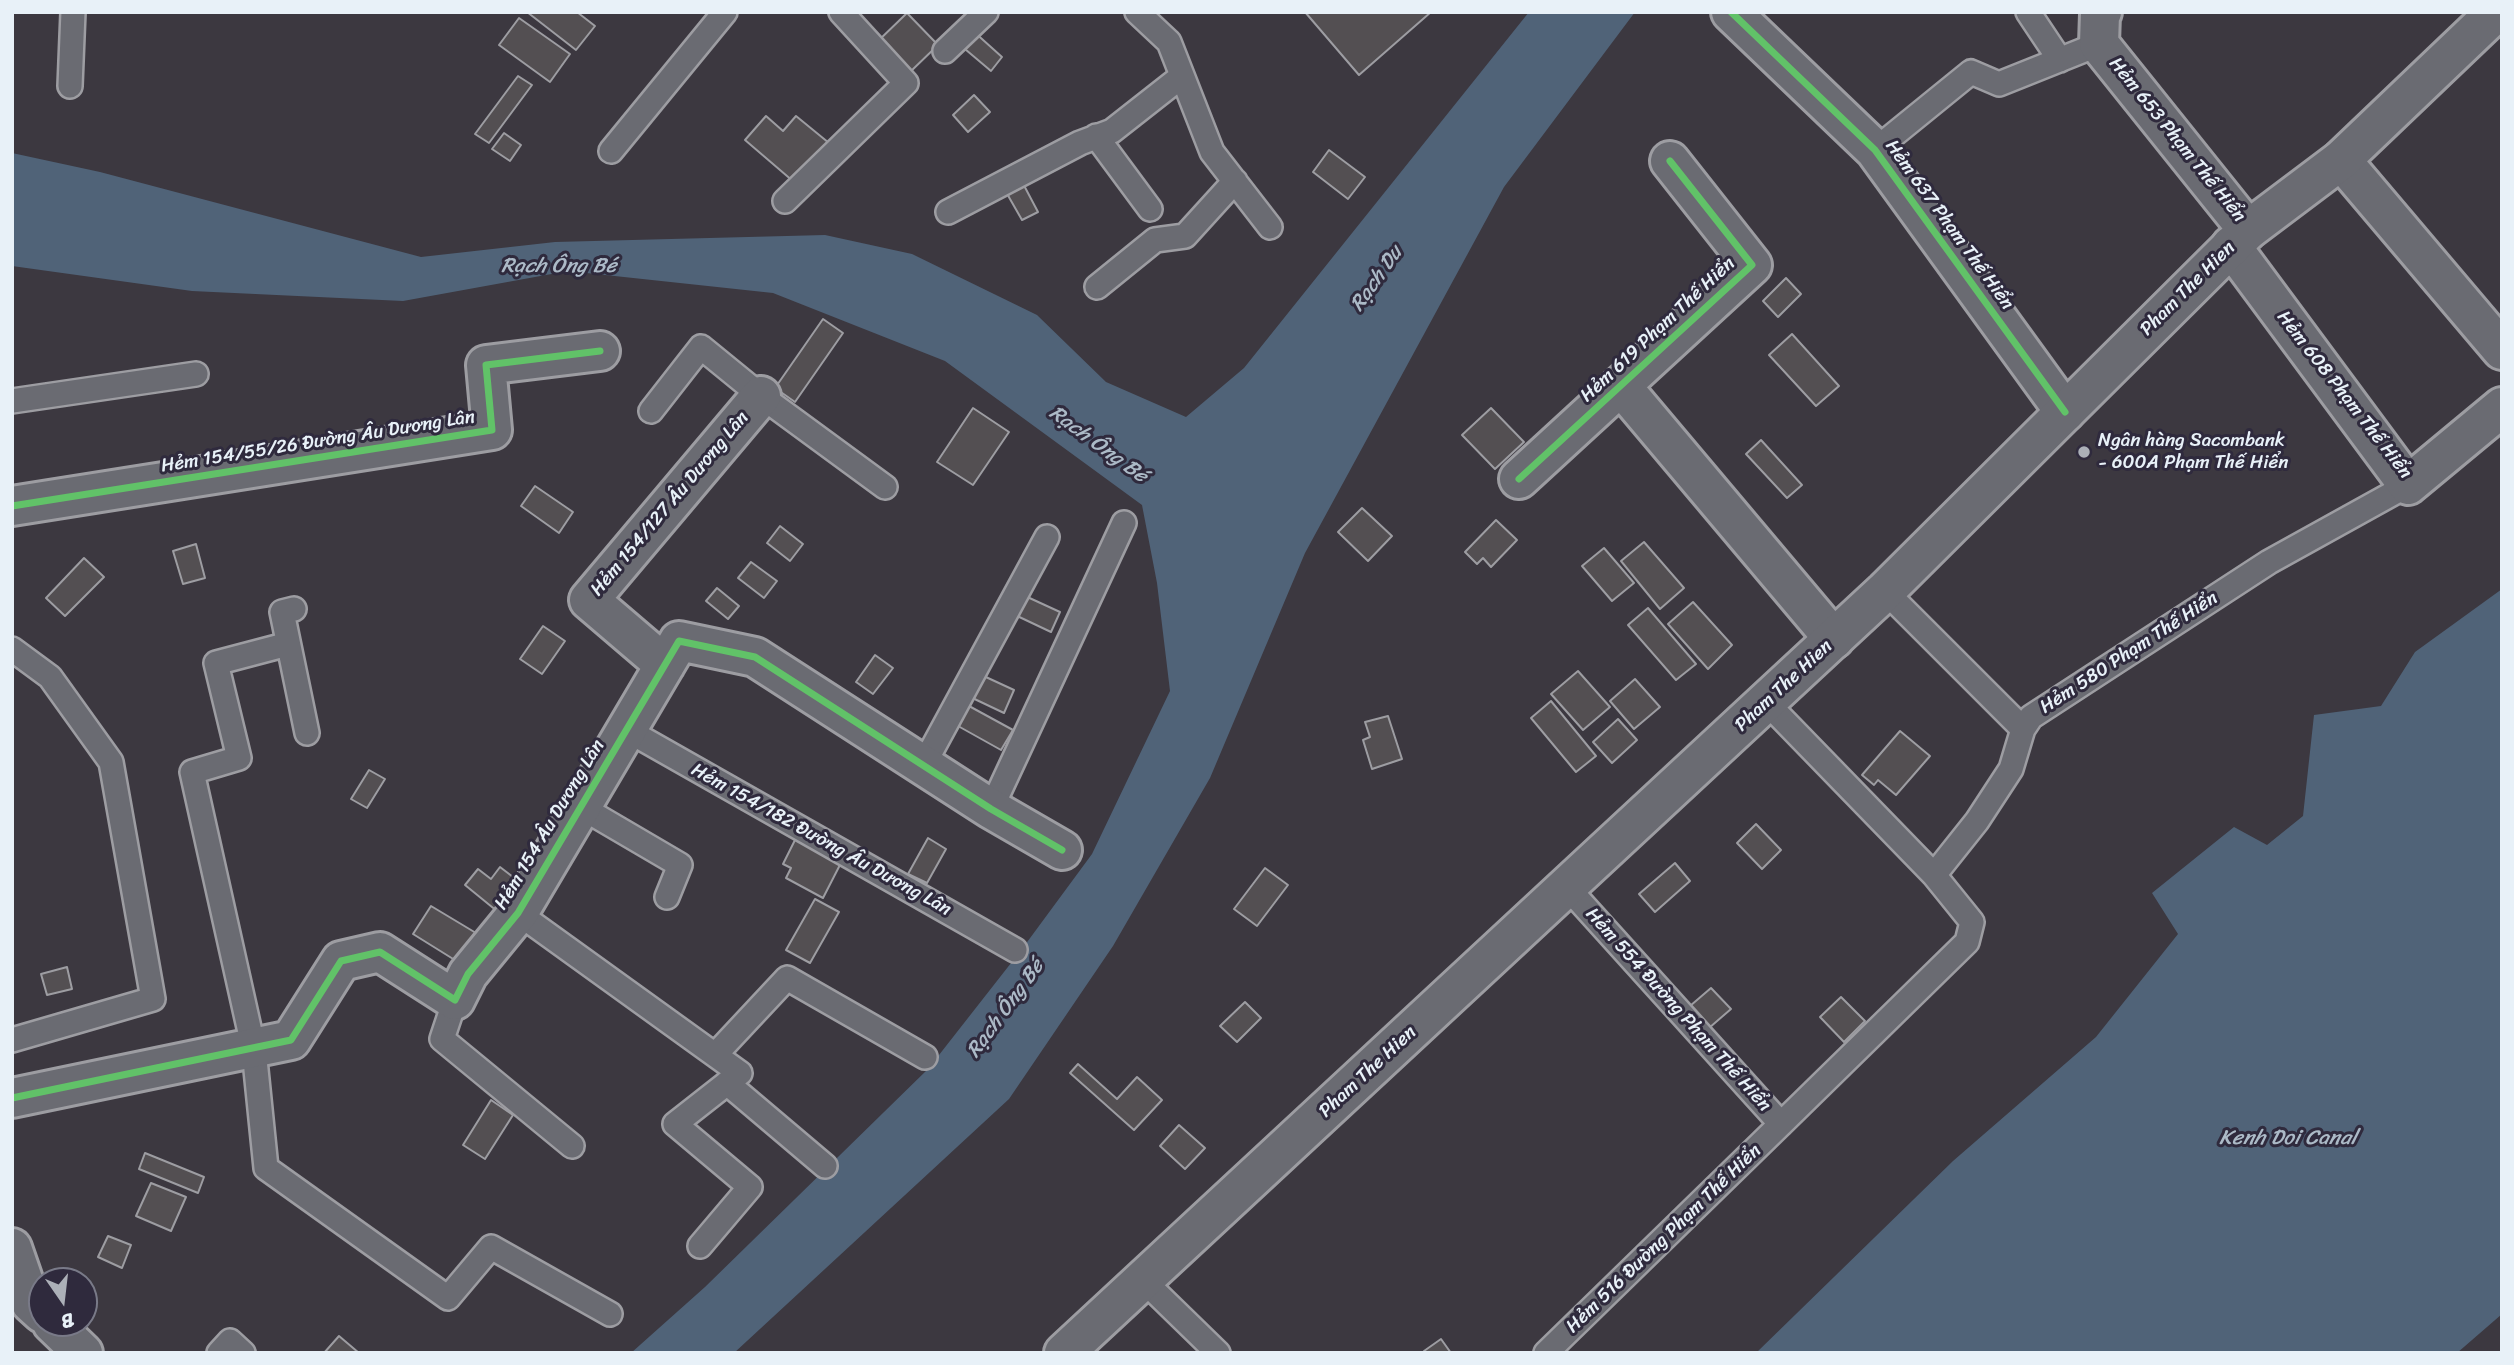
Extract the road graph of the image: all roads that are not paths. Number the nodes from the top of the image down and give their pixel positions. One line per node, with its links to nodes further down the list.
1 (73, 12): 13 (lane)
2 (725, 12): 15 (lane)
3 (841, 12): 20 (lane)
4 (986, 12): 10 (lane)
5 (1137, 12): 12 (lane)
6 (1731, 12): 16 (street, Hẻm 637 Phạm Thế Hiển)
7 (2028, 12): 11 (lane)
8 (2496, 12): 17 (street, Pham The Hien)
9 (2101, 28): 11 (lane); 24 (street, Hẻm 653 Phạm Thế Hiển)
10 (945, 51)
11 (2060, 60): 16 (lane)
12 (1182, 76): 14 (lane); 19 (lane)
13 (70, 86)
14 (1096, 136): 21 (lane); 22 (lane)
15 (611, 150)
16 (1875, 150): 34 (street, Hẻm 637 Phạm Thế Hiển)
17 (2341, 160): 24 (street, Pham The Hien); 26 (street)
18 (1670, 162): 29 (street, Hẻm 619 Phạm Thế Hiển)
19 (1235, 181): 23 (lane); 25 (lane)
20 (785, 201)
21 (1150, 209)
22 (948, 212)
23 (1270, 227)
24 (2239, 238): 34 (street, Pham The Hien); 36 (street, Hẻm 608 Phạm Thế Hiển)
25 (1097, 287)
26 (2502, 350)
27 (600, 351): 38 (street, Hẻm 154/55/26 Đường Âu Dương Lân)
28 (196, 374): 31 (lane)
29 (1621, 386): 35 (street, Hẻm 619 Phạm Thế Hiển); 43 (street, Hẻm 619 Phạm Thế Hiển)
30 (761, 396): 33 (lane, Hẻm 154/127 Âu Dương Lân); 37 (lane, Hẻm 154/127 Âu Dương Lân); 46 (street, Hẻm 154/127 Âu Dương Lân)
31 (12, 401)
32 (2502, 407): 36 (street, Hẻm 608 Phạm Thế Hiển)
33 (651, 411)
34 (2065, 412): 41 (street, Pham The Hien)
35 (1519, 478)
36 (2409, 485): 48 (lane, Hẻm 580 Phạm Thế Hiển)
37 (885, 487)
38 (14, 498)
39 (1124, 523): 53 (lane)
40 (1047, 537): 51 (lane)
41 (1885, 591): 43 (street, Pham The Hien); 48 (lane, Hẻm 580 Phạm Thế Hiển)
42 (294, 609): 44 (lane)
43 (1834, 639): 47 (street, Pham The Hien)
44 (288, 644): 50 (lane); 62 (lane)
45 (12, 649): 61 (lane)
46 (665, 665): 49 (street, Hẻm 154 Âu Dương Lân); 51 (street, Hẻm 154 Âu Dương Lân)
47 (1766, 702): 55 (lane); 56 (street, Pham The Hien)
48 (2024, 729): 55 (lane)
49 (627, 730): 52 (street, Hẻm 154 Âu Dương Lân); 59 (lane, Hẻm 154/182 Đường Âu Dương Lân)
50 (307, 733)
51 (924, 764): 53 (street, Hẻm 154 Âu Dương Lân)
52 (581, 807): 57 (lane); 58 (street, Hẻm 154 Âu Dương Lân)
53 (991, 808): 54 (street, Hẻm 154 Âu Dương Lân)
54 (1062, 850)
55 (1934, 875): 67 (lane, Hẻm 554 Đường Phạm Thế Hiển)
56 (1567, 887): 67 (lane, Hẻm 554 Đường Phạm Thế Hiển); 72 (street, Pham The Hien)
57 (667, 897)
58 (518, 913): 60 (street, Hẻm 154 Âu Dương Lân); 63 (lane)
59 (1015, 950)
60 (455, 1000): 62 (street); 68 (lane)
61 (12, 1040)
62 (254, 1050): 66 (street); 74 (lane)
63 (715, 1055): 64 (lane); 65 (lane)
64 (925, 1058)
65 (727, 1083): 69 (lane); 70 (lane)
66 (12, 1098)
67 (1781, 1124): 81 (lane, Hẻm 516 Đường Phạm Thế Hiển)
68 (572, 1146)
69 (825, 1166)
70 (700, 1245)
71 (12, 1248): 73 (street)
72 (1143, 1280): 79 (street, Pham The Hien); 80 (lane)
73 (28, 1294)
74 (610, 1314)
75 (66, 1337): 76 (street)
76 (83, 1353)
77 (219, 1353): 78 (lane)
78 (243, 1353)
79 (1064, 1353)
80 (1218, 1353)
81 (1546, 1353)

